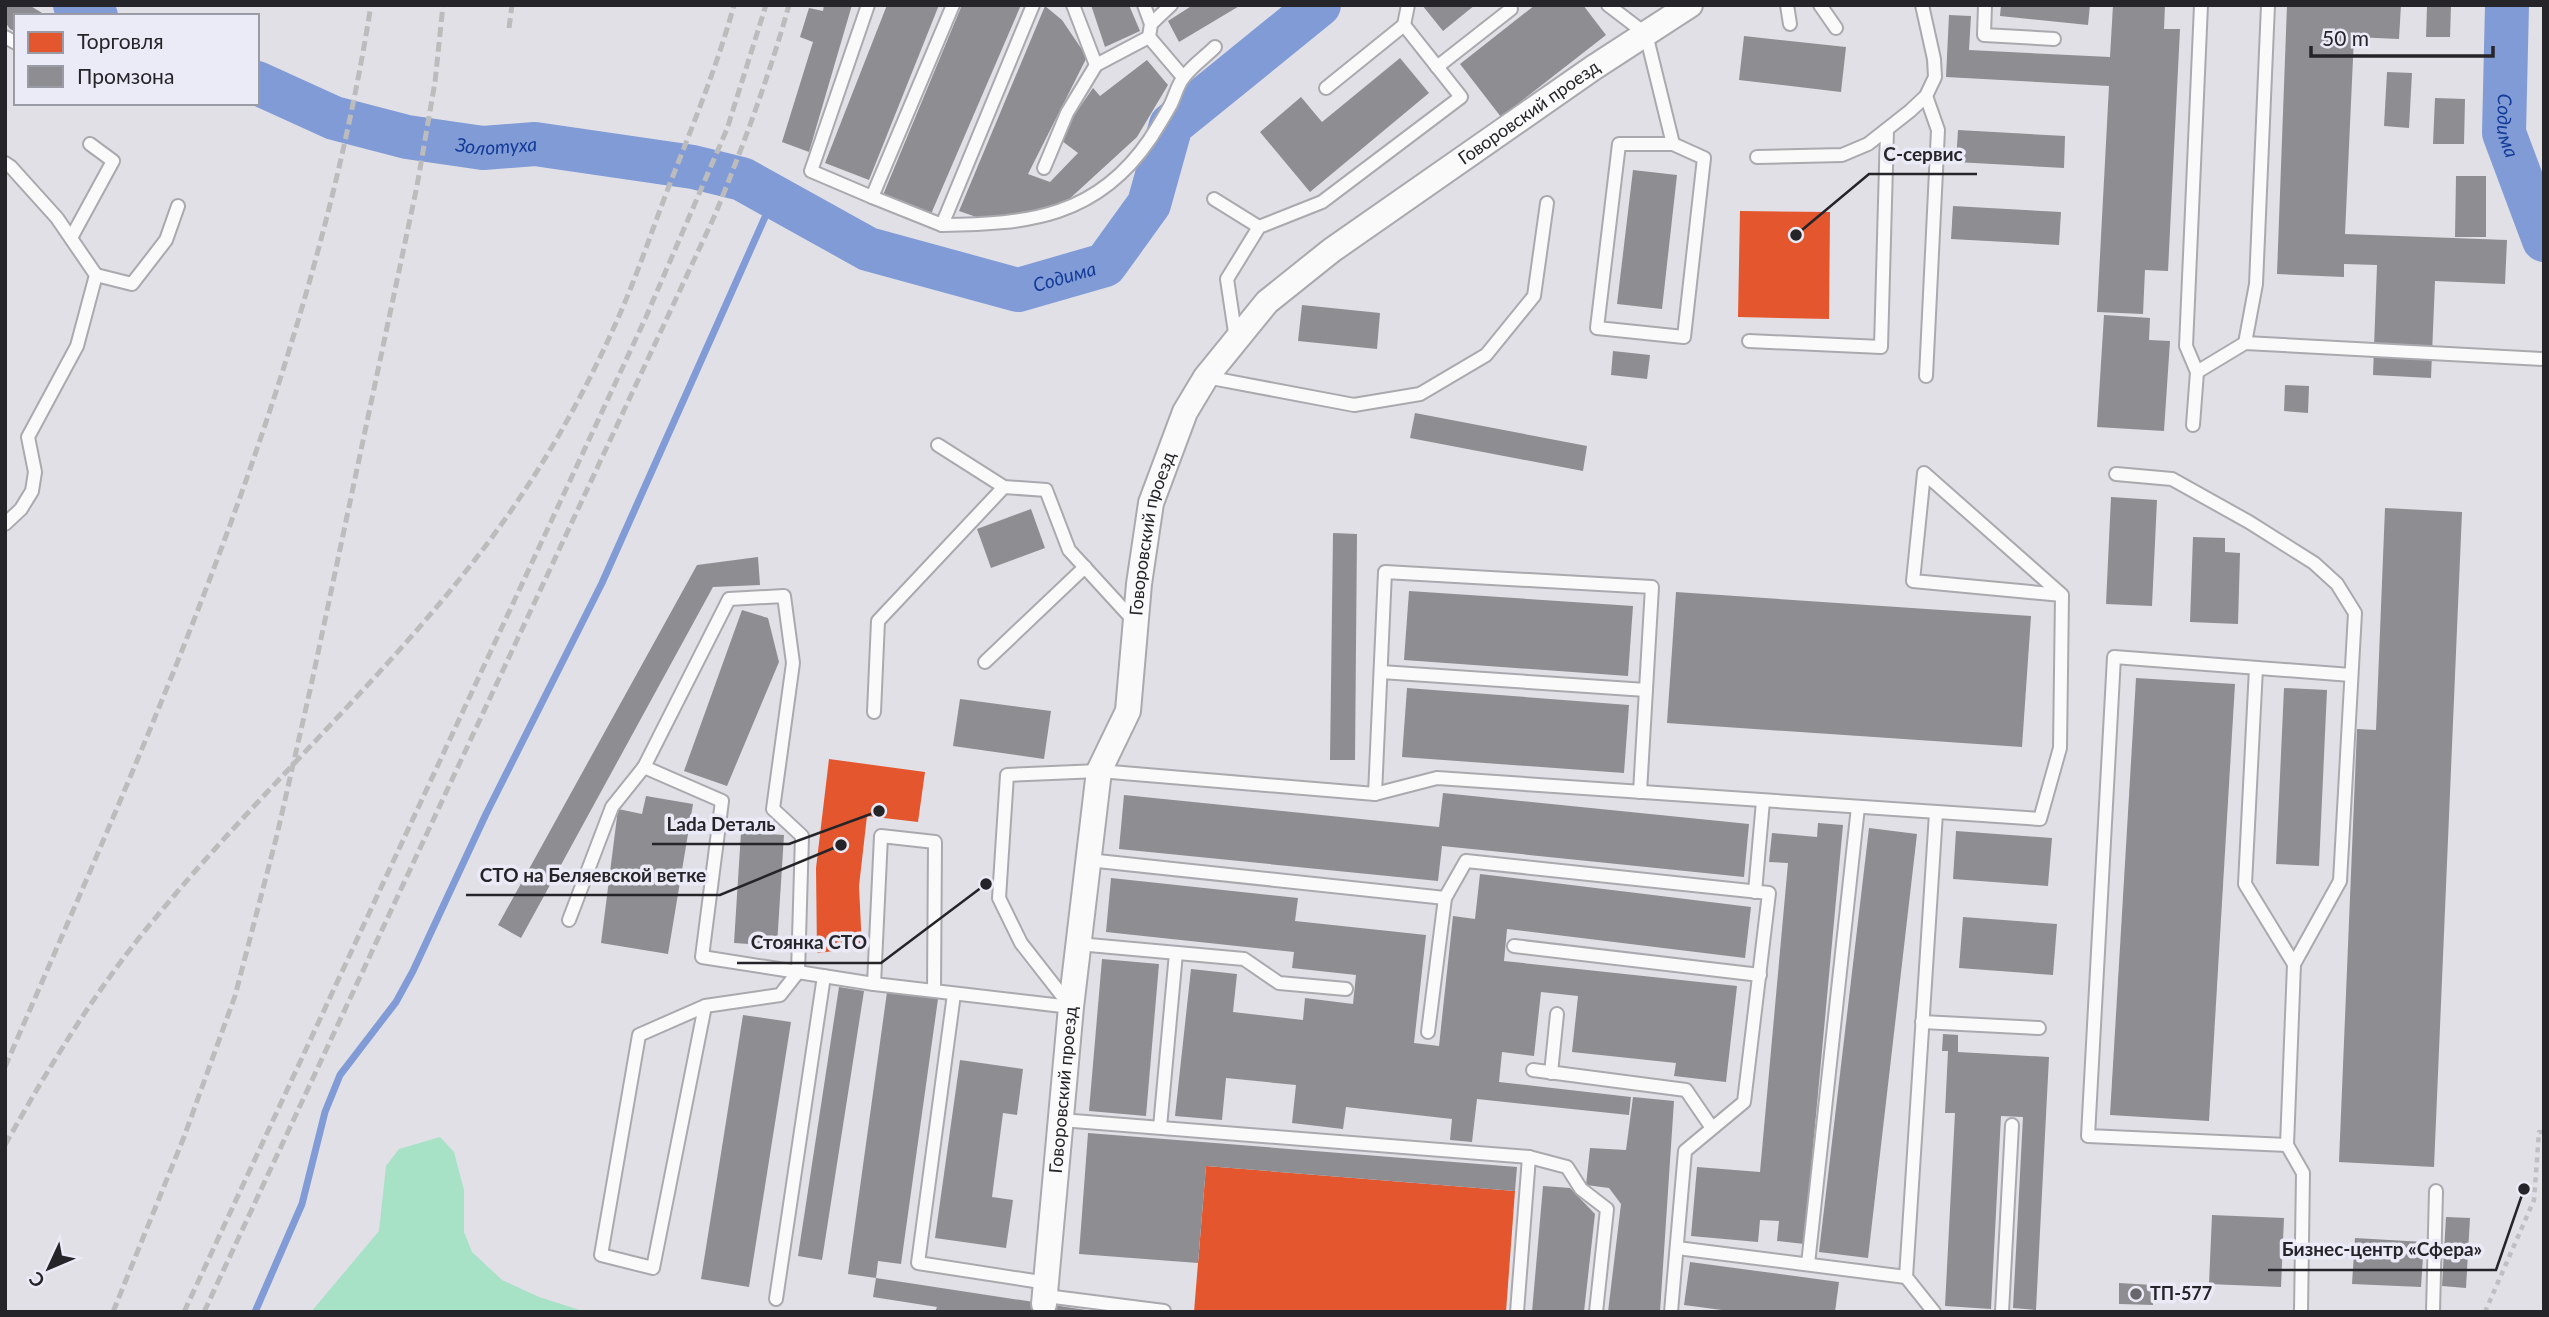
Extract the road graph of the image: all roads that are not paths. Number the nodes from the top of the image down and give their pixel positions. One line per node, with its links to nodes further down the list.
1 (868, 5): 35 (lane)
2 (953, 5): 35 (lane)
3 (1033, 5): 39 (lane)
4 (1073, 5): 24 (lane)
5 (1144, 5): 20 (lane)
6 (1171, 5): 20 (lane)
7 (1408, 5): 18 (lane)
8 (1608, 5): 21 (lane)
9 (1690, 5): 21 (street, Говоровский проезд)
10 (1787, 5): 17 (lane)
11 (1820, 5): 19 (lane)
12 (1923, 5): 28 (lane)
13 (1985, 5): 22 (lane)
14 (2201, 5): 47 (lane)
15 (2268, 5): 45 (lane)
16 (1511, 9): 25 (lane)
17 (1790, 24)
18 (1404, 25): 25 (lane); 27 (lane)
19 (1836, 28)
20 (1150, 30): 24 (lane); 26 (lane)
21 (1646, 34): 31 (lane); 43 (street, Говоровский проезд)
22 (2054, 40)
23 (1215, 47): 26 (lane)
24 (1096, 65): 34 (lane)
25 (1437, 67): 40 (lane)
26 (1183, 77): 39 (lane)
27 (1326, 88)
28 (1926, 96): 29 (lane); 48 (lane)
29 (1887, 130): 32 (lane); 44 (lane)
30 (90, 144): 41 (lane)
31 (1673, 144): 31 (lane)
32 (1757, 158)
33 (5, 163): 41 (lane)
34 (1044, 168)
35 (872, 197): 39 (lane)
36 (1214, 200): 40 (lane)
37 (1547, 203): 49 (lane)
38 (178, 206): 42 (lane)
39 (942, 225)
40 (1259, 227): 43 (lane)
41 (71, 238): 42 (lane)
42 (96, 275): 54 (lane)
43 (1236, 340): 49 (street, Говоровский проезд)
44 (1749, 341)
45 (2245, 343): 46 (lane); 47 (lane)
46 (2544, 359)
47 (2197, 372): 50 (lane)
48 (1926, 376)
49 (1206, 377): 57 (street, Говоровский проезд)
50 (2193, 425)
51 (938, 445): 53 (lane)
52 (2116, 474): 61 (lane)
53 (1004, 487): 55 (lane); 63 (lane)
54 (5, 524)
55 (1085, 567): 57 (lane); 58 (lane)
56 (2062, 595): 56 (lane); 70 (lane)
57 (1135, 622): 65 (street, Говоровский проезд)
58 (985, 662)
59 (2256, 668): 61 (lane); 78 (lane); 98 (lane)
60 (1381, 672): 62 (lane); 62 (lane); 67 (lane)
61 (2351, 675): 78 (lane)
62 (1646, 690): 66 (lane)
63 (874, 712)
64 (644, 767): 74 (lane); 79 (lane); 79 (lane)
65 (1099, 771): 67 (lane); 71 (street, Говоровский проезд); 87 (lane)
66 (1640, 792): 67 (lane); 68 (lane)
67 (1375, 794)
68 (1763, 801): 69 (lane); 72 (lane)
69 (1858, 807): 70 (lane); 102 (lane)
70 (1936, 813): 89 (lane)
71 (1088, 860): 73 (lane); 75 (street, Говоровский проезд)
72 (1755, 892): 73 (lane); 80 (lane)
73 (1445, 898): 91 (lane)
74 (569, 920)
75 (1078, 944): 77 (lane); 87 (street, Говоровский проезд)
76 (1514, 946): 80 (lane)
77 (1176, 953): 83 (lane); 96 (lane)
78 (2294, 964): 98 (lane)
79 (797, 972): 81 (lane); 86 (lane)
80 (1760, 975): 97 (lane)
81 (824, 976): 82 (lane); 105 (lane)
82 (874, 984): 84 (lane); 84 (lane)
83 (1346, 989)
84 (934, 991): 85 (lane)
85 (954, 994): 87 (lane); 104 (lane)
86 (705, 1006): 86 (lane)
87 (1071, 1007): 94 (street, Говоровский проезд)
88 (1557, 1014): 93 (lane)
89 (1922, 1022): 90 (lane); 103 (lane)
90 (2039, 1028)
91 (1428, 1032)
92 (1533, 1070): 93 (lane)
93 (1551, 1073): 97 (lane)
94 (1061, 1119): 96 (lane); 104 (street, Говоровский проезд)
95 (2012, 1125): 111 (lane)
96 (1160, 1128): 99 (lane)
97 (1712, 1128): 101 (lane)
98 (2287, 1145): 112 (lane)
99 (1529, 1157): 107 (lane); 108 (lane)
100 (2436, 1191): 113 (lane)
101 (1677, 1248): 102 (lane); 109 (lane)
102 (1808, 1264): 103 (lane)
103 (1906, 1277): 110 (lane)
104 (1046, 1294): 106 (lane)
105 (776, 1299)
106 (1164, 1311)
107 (1517, 1312)
108 (1596, 1312)
109 (1671, 1312)
110 (1934, 1312)
111 (2002, 1312)
112 (2301, 1312)
113 (2433, 1312)

